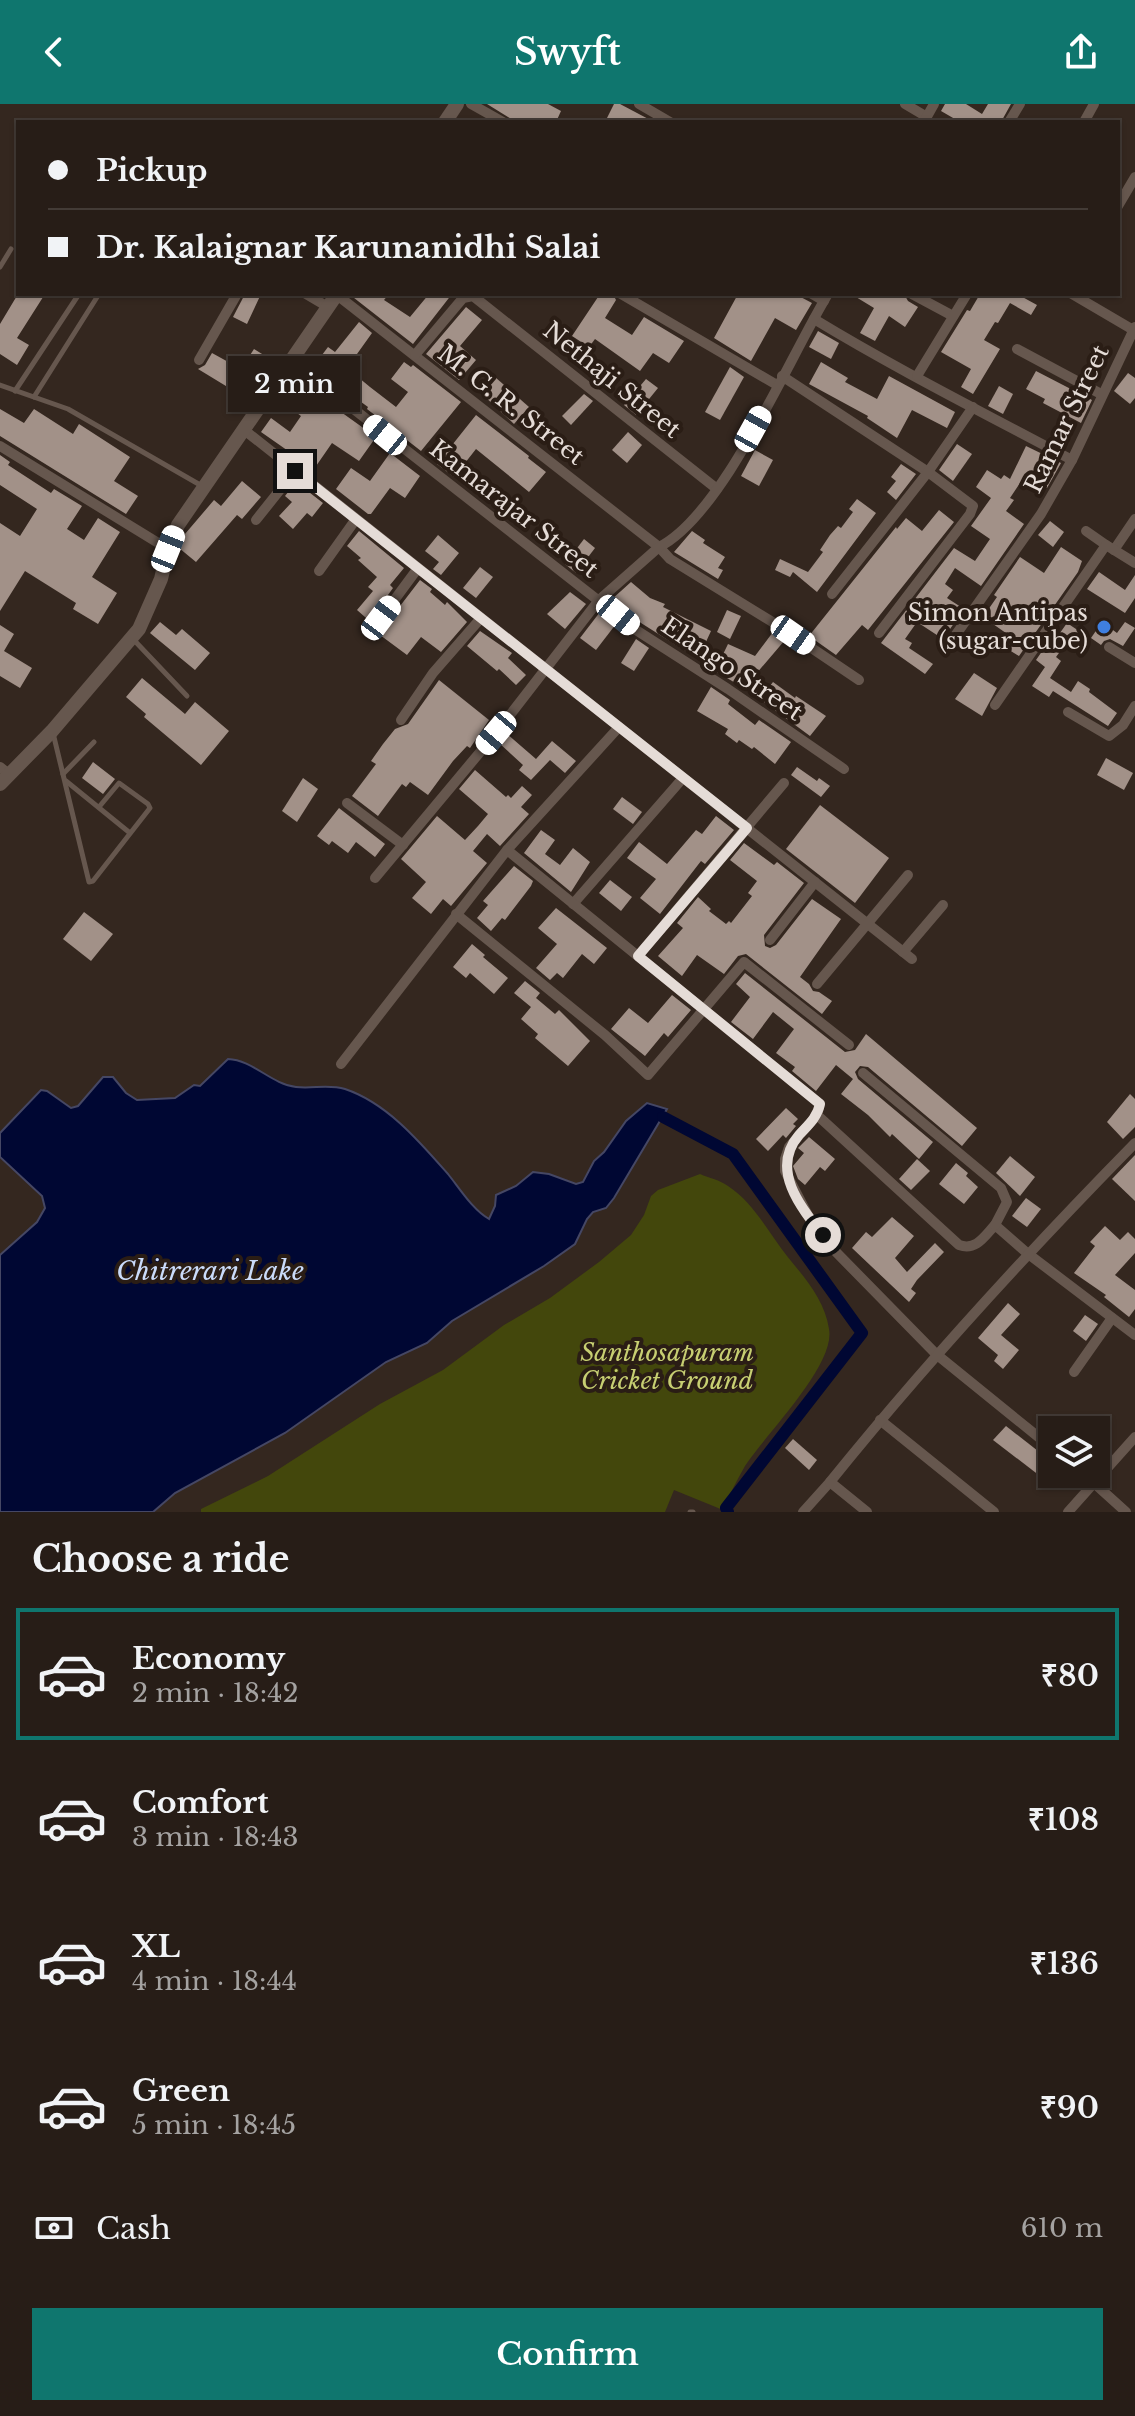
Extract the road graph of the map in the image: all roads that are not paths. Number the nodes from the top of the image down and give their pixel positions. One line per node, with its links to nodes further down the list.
1 (471, 104): 5 (street)
2 (639, 104): 6 (street)
3 (905, 104): 7 (street)
4 (934, 104): 7 (street)
5 (499, 120)
6 (667, 120)
7 (925, 120)
8 (1135, 177): 9 (street)
9 (1120, 203)
10 (11, 249): 11 (lane)
11 (0, 267)
12 (78, 296): 31 (lane)
13 (98, 296): 33 (lane)
14 (236, 296): 26 (street)
15 (625, 296): 29 (street)
16 (916, 296): 21 (street)
17 (966, 296): 21 (street)
18 (1076, 296): 23 (street)
19 (826, 297): 22 (street)
20 (334, 299): 25 (street, M. G. R. Street); 27 (street)
21 (953, 316): 28 (street)
22 (814, 319): 28 (street); 29 (street)
23 (1134, 329): 32 (street, Ramar Street)
24 (1017, 349): 32 (street)
25 (415, 355): 41 (street, Nethaji Street); 46 (street, M. G. R. Street)
26 (199, 360)
27 (291, 360): 35 (street); 53 (street, Kamarajar Street)
28 (917, 376): 34 (street)
29 (780, 380): 39 (street); 41 (street)
30 (0, 385): 31 (lane)
31 (15, 391): 33 (lane)
32 (1101, 394): 37 (street, Ramar Street)
33 (34, 397): 40 (lane)
34 (973, 407): 37 (street); 39 (street)
35 (243, 429): 38 (street); 40 (street)
36 (0, 446): 48 (street)
37 (1072, 460): 58 (street, Ramar Street)
38 (295, 471): 42 (street); 44 (street)
39 (928, 472): 52 (street); 56 (street)
40 (203, 487): 48 (street)
41 (717, 489): 46 (street)
42 (356, 519): 50 (street); 51 (street)
43 (1135, 519): 47 (street)
44 (256, 520)
45 (1086, 531): 47 (street)
46 (659, 547): 53 (street); 62 (street, M. G. R. Street)
47 (1110, 547): 49 (street); 64 (street)
48 (168, 549): 57 (street)
49 (1135, 563)
50 (418, 568): 54 (street); 55 (street)
51 (319, 571)
52 (832, 594)
53 (599, 600): 61 (street); 71 (street, Elango Street)
54 (381, 618)
55 (481, 618): 61 (street); 67 (street)
56 (879, 633)
57 (132, 637): 63 (lane); 69 (street)
58 (950, 643)
59 (1109, 647): 60 (street)
60 (1135, 663)
61 (545, 669): 68 (street); 80 (street)
62 (859, 680)
63 (187, 696)
64 (995, 705)
65 (1135, 706): 66 (street)
66 (1068, 712)
67 (401, 720)
68 (619, 727): 74 (street); 81 (street)
69 (52, 731): 72 (street); 73 (lane)
70 (94, 742): 73 (lane)
71 (844, 769)
72 (3, 775)
73 (64, 777): 77 (lane); 79 (lane)
74 (683, 778): 78 (street); 85 (street)
75 (784, 783): 78 (street)
76 (347, 803): 80 (street)
77 (99, 807): 79 (lane); 79 (lane)
78 (747, 828): 84 (street); 90 (street)
79 (130, 833)
80 (403, 845): 83 (street)
81 (507, 850): 85 (street); 87 (street)
82 (908, 875): 88 (street)
83 (375, 878)
84 (815, 882): 88 (street); 89 (street)
85 (573, 904): 90 (street)
86 (943, 905): 88 (street)
87 (456, 914): 92 (street); 94 (street)
88 (867, 923): 91 (street)
89 (770, 940)
90 (638, 956): 92 (street)
91 (817, 984)
92 (702, 1009): 93 (street); 96 (street)
93 (849, 1045)
94 (341, 1064)
95 (863, 1073): 98 (street)
96 (817, 1115): 98 (street); 102 (street)
97 (1135, 1143): 99 (street)
98 (995, 1225): 99 (street)
99 (1027, 1253): 100 (street); 102 (street)
100 (1112, 1318): 101 (street); 103 (street)
101 (1135, 1335)
102 (936, 1354): 104 (street); 105 (street)
103 (1074, 1372)
104 (880, 1420): 108 (street); 113 (street)
105 (1038, 1437)
106 (1135, 1437): 107 (street)
107 (1110, 1466)
108 (830, 1482): 111 (street); 112 (street)
109 (1090, 1488): 114 (street)
110 (1100, 1488): 115 (street)
111 (803, 1512)
112 (867, 1512)
113 (994, 1512)
114 (1068, 1512)
115 (1126, 1512)

